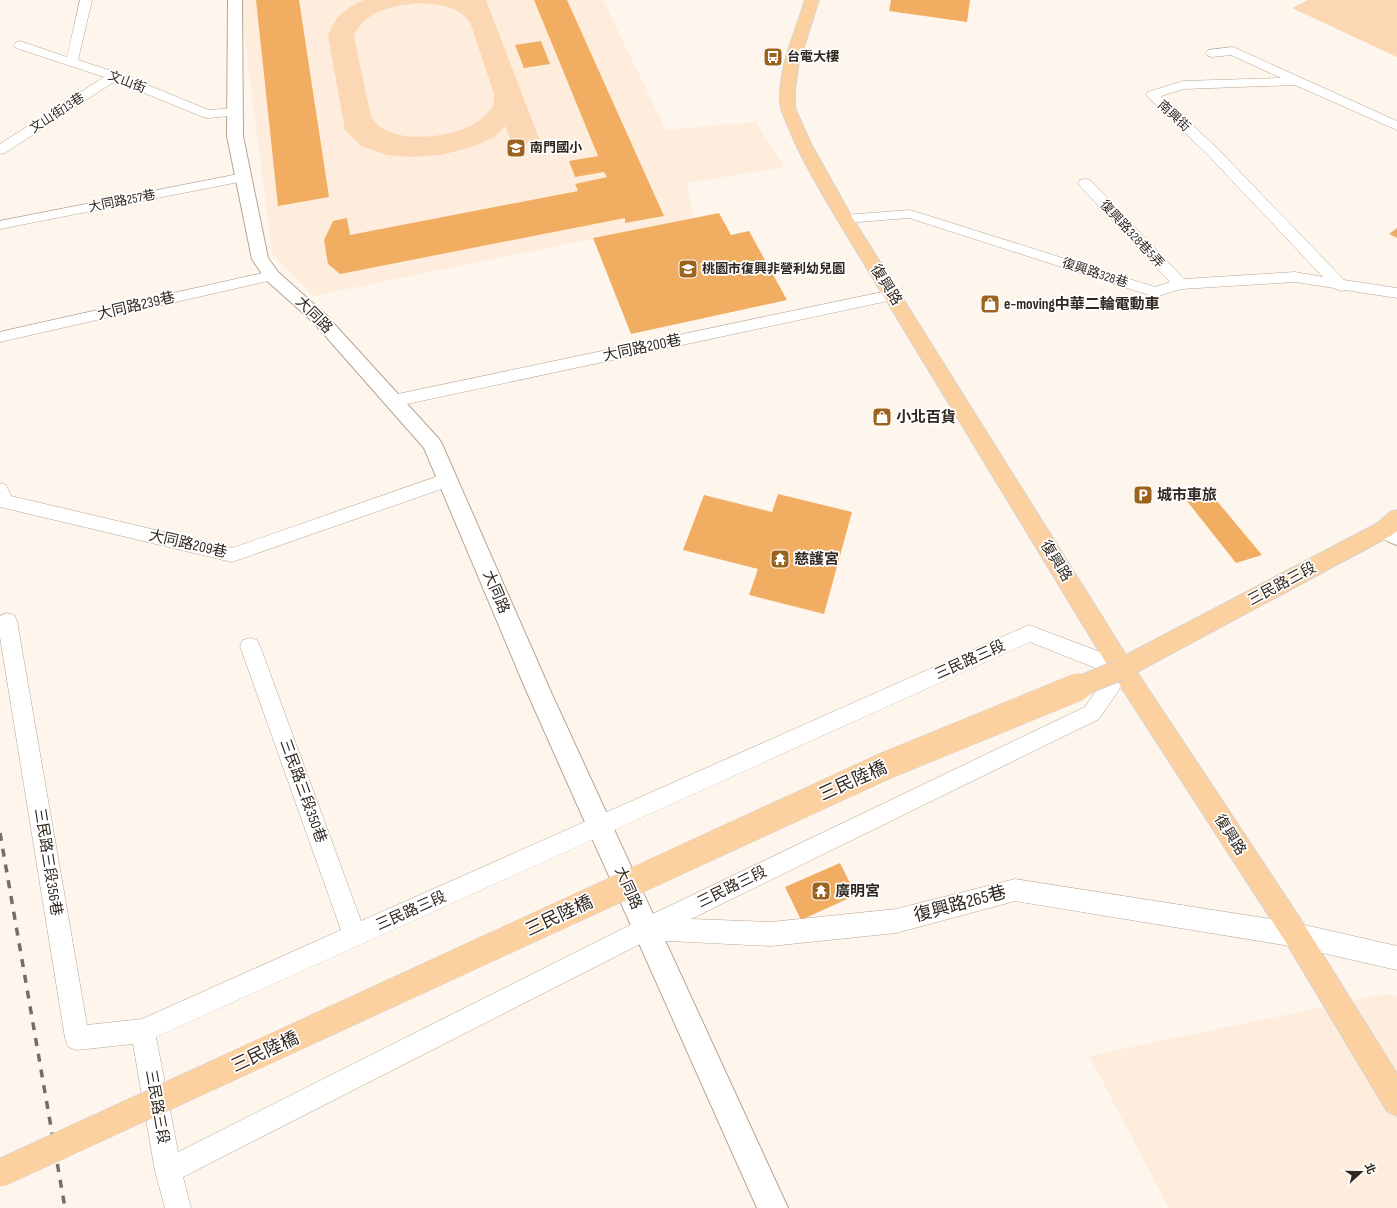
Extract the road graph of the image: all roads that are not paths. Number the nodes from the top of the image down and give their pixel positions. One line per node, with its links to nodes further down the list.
1 (86, 0): 6 (lane)
2 (235, 0): 9 (street, 大同路)
3 (812, 0): 14 (main road, 復興路)
4 (20, 45): 6 (lane, 文山街)
5 (1212, 53): 8 (lane)
6 (72, 62): 7 (lane, 文山街)
7 (114, 76): 9 (lane, 文山街); 11 (lane, 文山街13巷)
8 (1297, 81): 10 (lane, 南興街); 18 (lane, 南興街)
9 (234, 112): 12 (street, 大同路)
10 (1397, 126)
11 (0, 150)
12 (244, 177): 15 (lane, 大同路257巷); 16 (street, 大同路)
13 (1085, 183): 17 (lane, 復興路328巷5弄)
14 (845, 219): 17 (lane, 復興路328巷); 20 (main road, 復興路)
15 (0, 225)
16 (272, 276): 21 (lane, 大同路239巷); 22 (street, 大同路)
17 (1180, 284): 18 (lane, 復興路328巷)
18 (1341, 286): 19 (lane, 復興路328巷)
19 (1397, 293)
20 (892, 295): 22 (lane, 大同路200巷); 28 (main road, 復興路)
21 (0, 337)
22 (392, 400): 23 (street, 大同路)
23 (447, 480): 24 (lane, 大同路209巷); 29 (street, 大同路)
24 (0, 490)
25 (1393, 528): 28 (main road, 三民路三段)
26 (7, 621): 34 (lane, 三民路三段356巷)
27 (250, 646): 32 (lane, 三民路三段350巷)
28 (1122, 669): 29 (lane, 三民路三段); 30 (lane, 三民路三段); 31 (main road, 復興路); 37 (main road, 三民陸橋, bridge)
29 (600, 826): 30 (street, 大同路); 32 (lane, 三民路三段)
30 (646, 929): 31 (lane, 復興路265巷); 36 (lane, 三民路三段); 39 (street, 大同路)
31 (1296, 935): 33 (lane, 復興路265巷); 35 (main road, 復興路)
32 (355, 936): 34 (lane, 三民路三段)
33 (1397, 958)
34 (143, 1031): 36 (lane, 三民路三段)
35 (1397, 1101)
36 (168, 1171): 38 (lane)
37 (0, 1173)
38 (178, 1208)
39 (773, 1208)

